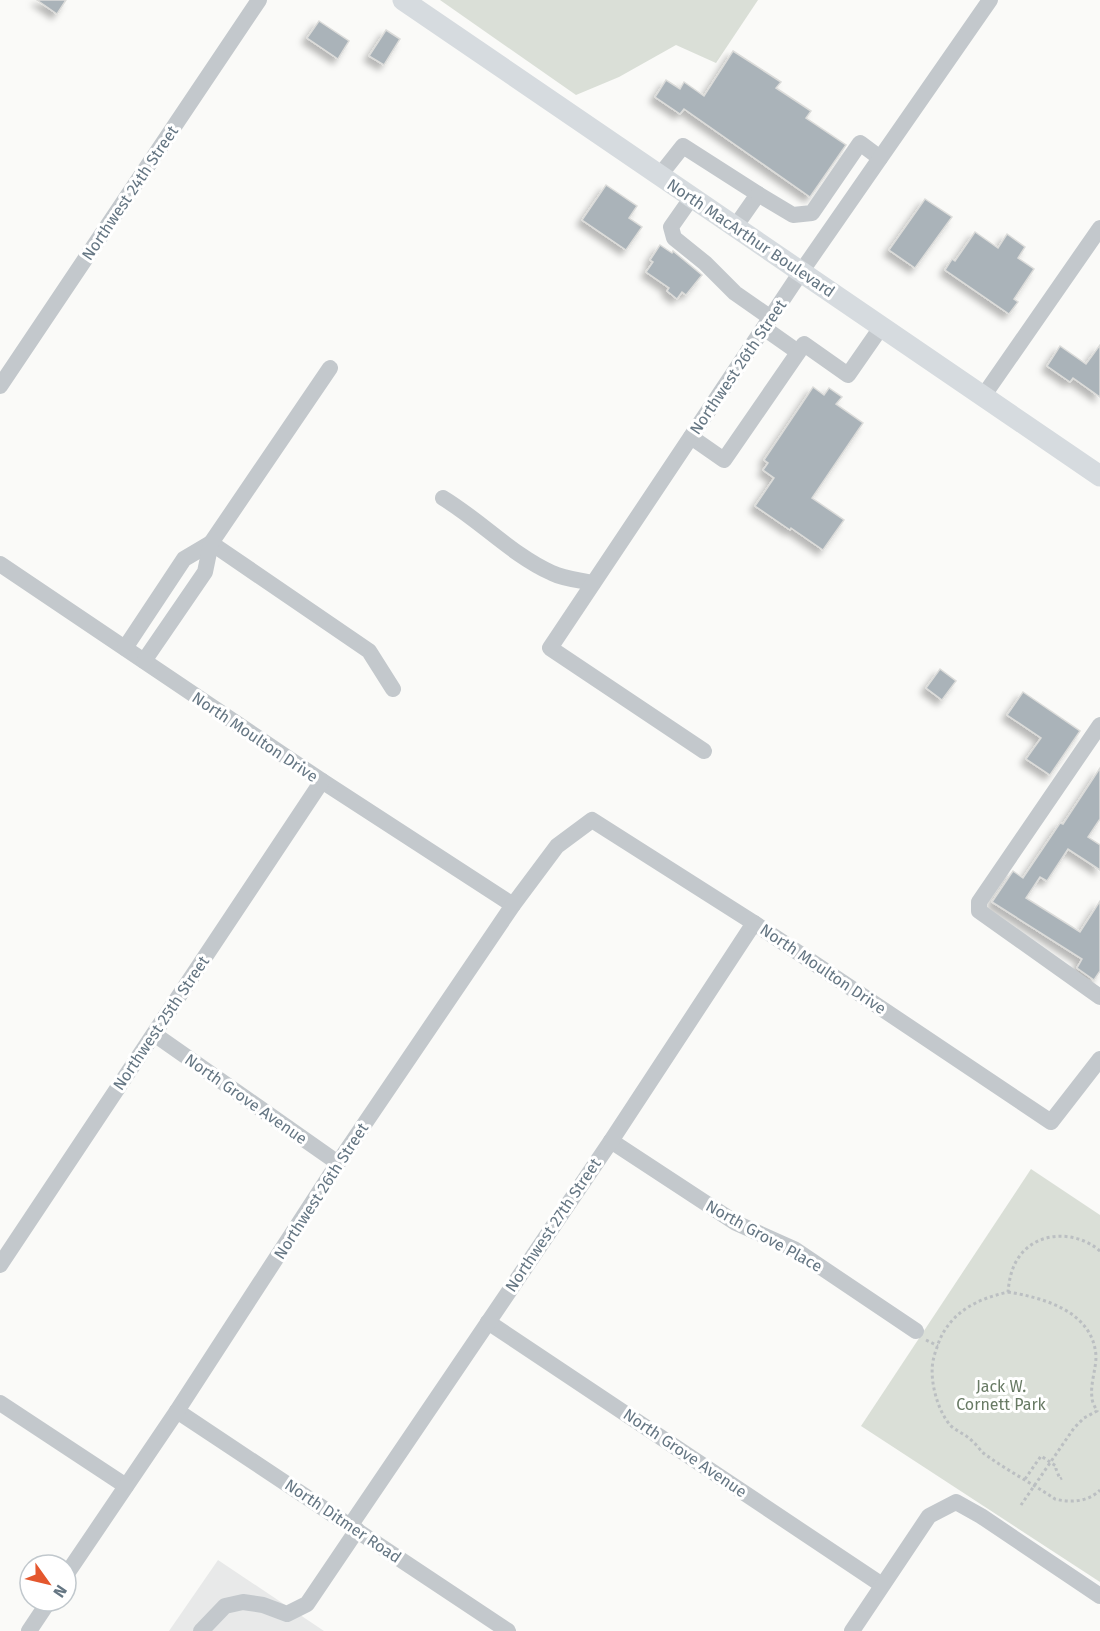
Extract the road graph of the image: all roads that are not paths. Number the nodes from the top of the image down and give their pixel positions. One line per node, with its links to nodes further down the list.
1 (259, 0): 15 (street, Northwest 24th Street)
2 (403, 0): 5 (main road, North MacArthur Boulevard)
3 (990, 0): 4 (street, Northwest 26th Street)
4 (880, 158): 6 (street); 10 (street, Northwest 26th Street)
5 (660, 176): 6 (street); 7 (main road, North MacArthur Boulevard)
6 (758, 194): 8 (street)
7 (692, 197): 8 (main road, North MacArthur Boulevard); 11 (street)
8 (735, 227): 10 (main road, North MacArthur Boulevard)
9 (1100, 228): 16 (street)
10 (801, 272): 11 (street, Northwest 26th Street); 12 (main road, North MacArthur Boulevard)
11 (767, 323): 13 (street); 17 (street, Northwest 26th Street)
12 (882, 327): 13 (street); 16 (main road, North MacArthur Boulevard)
13 (798, 352): 17 (street)
14 (330, 368): 20 (street)
15 (0, 387)
16 (984, 395): 18 (main road, North MacArthur Boulevard)
17 (691, 437): 22 (street, Northwest 26th Street)
18 (1100, 476)
19 (443, 498): 22 (street)
20 (211, 543): 23 (street); 24 (street); 27 (street)
21 (0, 564): 25 (street, North Moulton Drive)
22 (593, 583): 29 (street, Northwest 26th Street)
23 (164, 589): 24 (street); 25 (street)
24 (184, 602): 26 (street)
25 (125, 648): 26 (street, North Moulton Drive)
26 (144, 662): 30 (street, North Moulton Drive)
27 (393, 689)
28 (1100, 724): 34 (street)
29 (704, 751)
30 (322, 782): 32 (street, North Moulton Drive); 35 (street, Northwest 25th Street)
31 (592, 820): 32 (street, Northwest 26th Street); 33 (street, North Moulton Drive)
32 (513, 905): 38 (street, Northwest 26th Street)
33 (754, 923): 36 (street, North Moulton Drive); 37 (street, Northwest 27th Street)
34 (1100, 997)
35 (154, 1035): 38 (street, North Grove Avenue); 39 (street, Northwest 25th Street)
36 (1100, 1059)
37 (610, 1141): 40 (street, Northwest 27th Street); 41 (street, North Grove Place)
38 (338, 1163): 43 (street, Northwest 26th Street)
39 (0, 1264)
40 (488, 1322): 45 (street, Northwest 27th Street); 47 (street, North Grove Avenue)
41 (916, 1331)
42 (0, 1403): 44 (street)
43 (177, 1411): 44 (street, Northwest 26th Street); 45 (street, North Ditmer Road)
44 (126, 1486): 46 (street, Northwest 26th Street)
45 (354, 1528): 51 (street, Northwest 27th Street); 52 (street, North Ditmer Road)
46 (78, 1557)
47 (882, 1585): 48 (street); 53 (street)
48 (1100, 1596)
49 (41, 1613): 50 (street)
50 (29, 1631)
51 (201, 1631)
52 (508, 1631)
53 (852, 1631)

